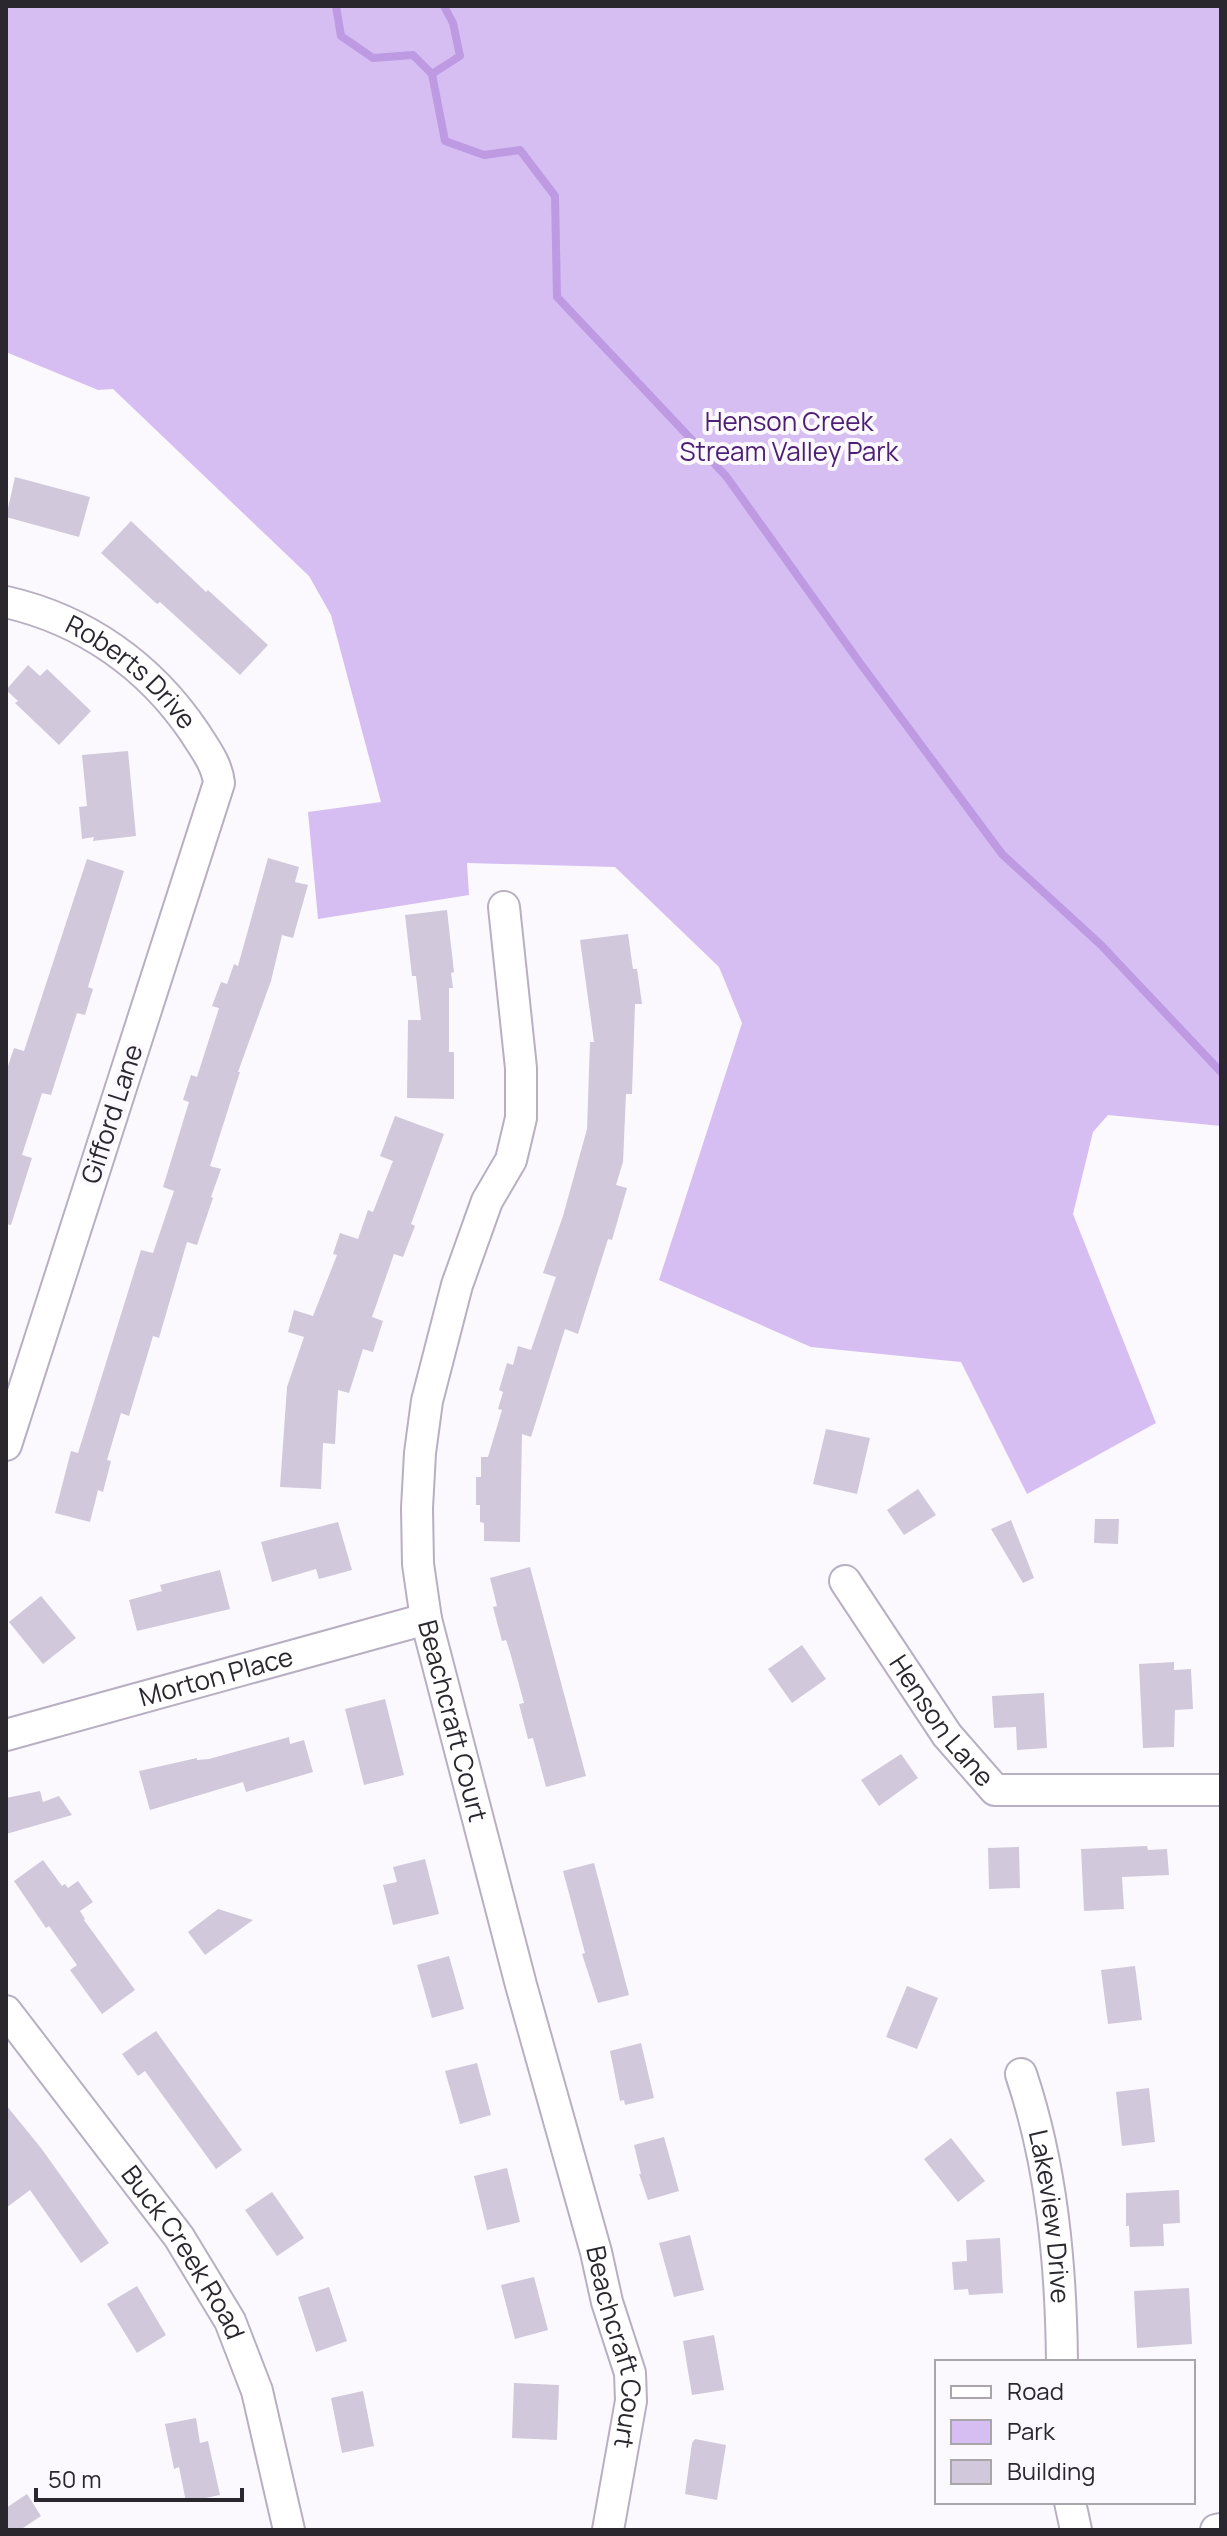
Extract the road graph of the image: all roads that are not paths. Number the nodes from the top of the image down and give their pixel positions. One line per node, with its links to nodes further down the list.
1 (6, 602): 2 (street, Roberts Drive)
2 (219, 783): 4 (street, Gifford Lane)
3 (504, 907): 6 (street, Beachcraft Court)
4 (6, 1445)
5 (845, 1581): 8 (street, Henson Lane)
6 (426, 1619): 7 (street, Morton Place); 14 (street, Beachcraft Court)
7 (6, 1735)
8 (1221, 1790)
9 (6, 2011): 13 (street, Buck Creek Road)
10 (1021, 2074): 11 (street, Lakeview Drive)
11 (1062, 2360)
12 (1070, 2504): 15 (street)
13 (289, 2530)
14 (608, 2530)
15 (1076, 2530)

